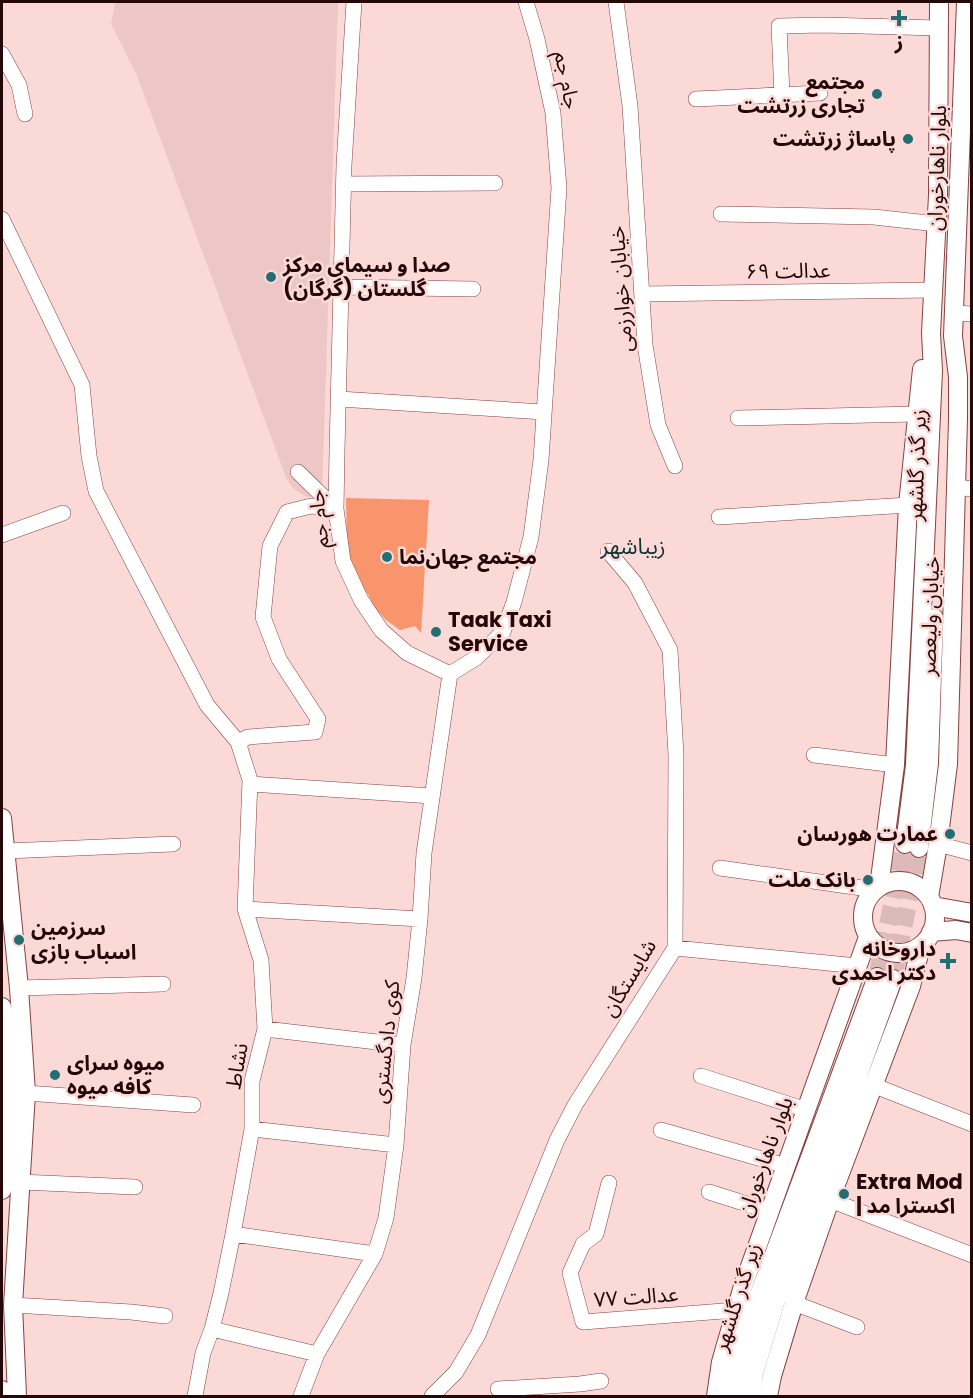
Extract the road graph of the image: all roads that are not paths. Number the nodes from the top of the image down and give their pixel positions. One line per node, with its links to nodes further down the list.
1 (354, 2): 15 (street, جام جم)
2 (526, 2): 29 (street, جام جم)
3 (616, 2): 24 (street, خیابان خوارزمی)
4 (939, 2): 6 (main road, بلوار ناهارخوران)
5 (966, 2): 7 (main road, بلوار ناهارخوران)
6 (938, 28): 10 (street); 16 (main road, بلوار ناهارخوران)
7 (968, 39): 13 (main road, بلوار ناهارخوران)
8 (2, 54): 12 (street)
9 (820, 93): 10 (street)
10 (782, 95): 11 (street)
11 (696, 99)
12 (25, 114)
13 (966, 167): 17 (main road, بلوار ناهارخوران)
14 (495, 183): 15 (street)
15 (344, 184): 21 (street, جام جم)
16 (938, 195): 17 (main road); 20 (main road, بلوار ناهارخوران)
17 (959, 197): 25 (main road, بلوار ناهارخوران)
18 (721, 214): 20 (street)
19 (2, 219): 42 (street)
20 (937, 224): 23 (main road, بلوار ناهارخوران)
21 (342, 287): 22 (street); 28 (street, جام جم)
22 (473, 289)
23 (933, 290): 24 (street, عدالت ۶۹); 26 (main road, بلوار ناهارخوران)
24 (643, 294): 32 (street, خیابان خوارزمی)
25 (963, 314): 27 (main road, بلوار ناهارخوران)
26 (932, 333): 30 (main road, خیابان ولیعصر); 50 (main road, زیر گذر گلشهر)
27 (952, 336): 34 (main road, خیابان ولیعصر); 50 (main road, زیر گذر گلشهر)
28 (339, 399): 29 (street); 36 (street, جام جم)
29 (544, 412): 41 (street, جام جم)
30 (916, 414): 31 (street); 35 (main road, خیابان ولیعصر)
31 (738, 418)
32 (675, 466)
33 (298, 472): 36 (street)
34 (964, 488): 50 (main road, خیابان ولیعصر)
35 (908, 505): 38 (street); 44 (main road, خیابان ولیعصر)
36 (336, 509): 41 (street, جام جم); 42 (street)
37 (63, 513): 39 (street)
38 (719, 517)
39 (2, 535)
40 (608, 551): 62 (street, شایستگان)
41 (450, 674): 46 (street, کوی دادگستری)
42 (238, 742): 45 (street, نشاط)
43 (814, 755): 44 (street)
44 (895, 765): 48 (main road, خیابان ولیعصر)
45 (250, 784): 46 (street); 56 (street, نشاط)
46 (432, 796): 58 (street, کوی دادگستری)
47 (2, 818): 51 (main road)
48 (888, 833): 50 (main road); 54 (main road, خیابان ولیعصر)
49 (173, 844): 51 (street)
50 (925, 847): 52 (street); 55 (main road, خیابان ولیعصر)
51 (6, 851): 66 (main road)
52 (972, 853)
53 (720, 868): 54 (street)
54 (877, 889): 55 (main road); 60 (main road)
55 (931, 902): 57 (main road); 61 (main road)
56 (245, 909): 58 (street); 68 (street, نشاط)
57 (972, 913)
58 (420, 919): 69 (street, کوی دادگستری)
59 (972, 933): 61 (main road)
60 (868, 937): 61 (main road); 63 (main road, بلوار ناهارخوران)
61 (926, 939): 65 (main road)
62 (675, 948): 63 (street); 107 (street, شایستگان)
63 (856, 971): 65 (main road); 75 (main road, بلوار ناهارخوران)
64 (163, 984): 66 (street)
65 (911, 986): 72 (main road)
66 (19, 988): 73 (main road)
67 (2, 1007): 70 (main road)
68 (265, 1029): 69 (street); 77 (street, نشاط)
69 (404, 1045): 79 (street, کوی دادگستری)
70 (5, 1063): 84 (main road)
71 (701, 1076): 75 (street)
72 (875, 1086): 76 (street); 86 (main road)
73 (26, 1093): 74 (street); 81 (main road)
74 (193, 1105)
75 (807, 1110): 80 (main road, بلوار ناهارخوران)
76 (972, 1124)
77 (252, 1129): 79 (street); 89 (street, نشاط)
78 (661, 1130): 80 (street)
79 (396, 1145): 90 (street, کوی دادگستری)
80 (786, 1166): 87 (main road, بلوار ناهارخوران)
81 (20, 1182): 83 (street); 88 (main road)
82 (609, 1183): 94 (street, عدالت ۷۷)
83 (135, 1187)
84 (2, 1190)
85 (709, 1192): 87 (street)
86 (830, 1200): 91 (street); 92 (main road)
87 (769, 1211): 94 (main road, بلوار ناهارخوران)
88 (10, 1226): 93 (main road)
89 (233, 1234): 90 (street); 97 (street, نشاط)
90 (375, 1254): 98 (street, کوی دادگستری)
91 (972, 1255)
92 (794, 1303): 96 (street); 111 (main road)
93 (13, 1305): 95 (street); 104 (main road)
94 (736, 1310): 108 (main road, بلوار ناهارخوران)
95 (165, 1317)
96 (857, 1328)
97 (212, 1329): 98 (street); 105 (street, نشاط)
98 (317, 1354): 106 (street, کوی دادگستری)
99 (601, 1381): 102 (street)
100 (498, 1389): 102 (street)
101 (2, 1390): 103 (main road)
102 (581, 1390)
103 (2, 1396)
104 (17, 1396)
105 (195, 1396)
106 (301, 1396)
107 (432, 1396)
108 (716, 1396)
109 (733, 1396): 110 (main road, زیر گذر گلشهر)
110 (750, 1396)
111 (768, 1396)

